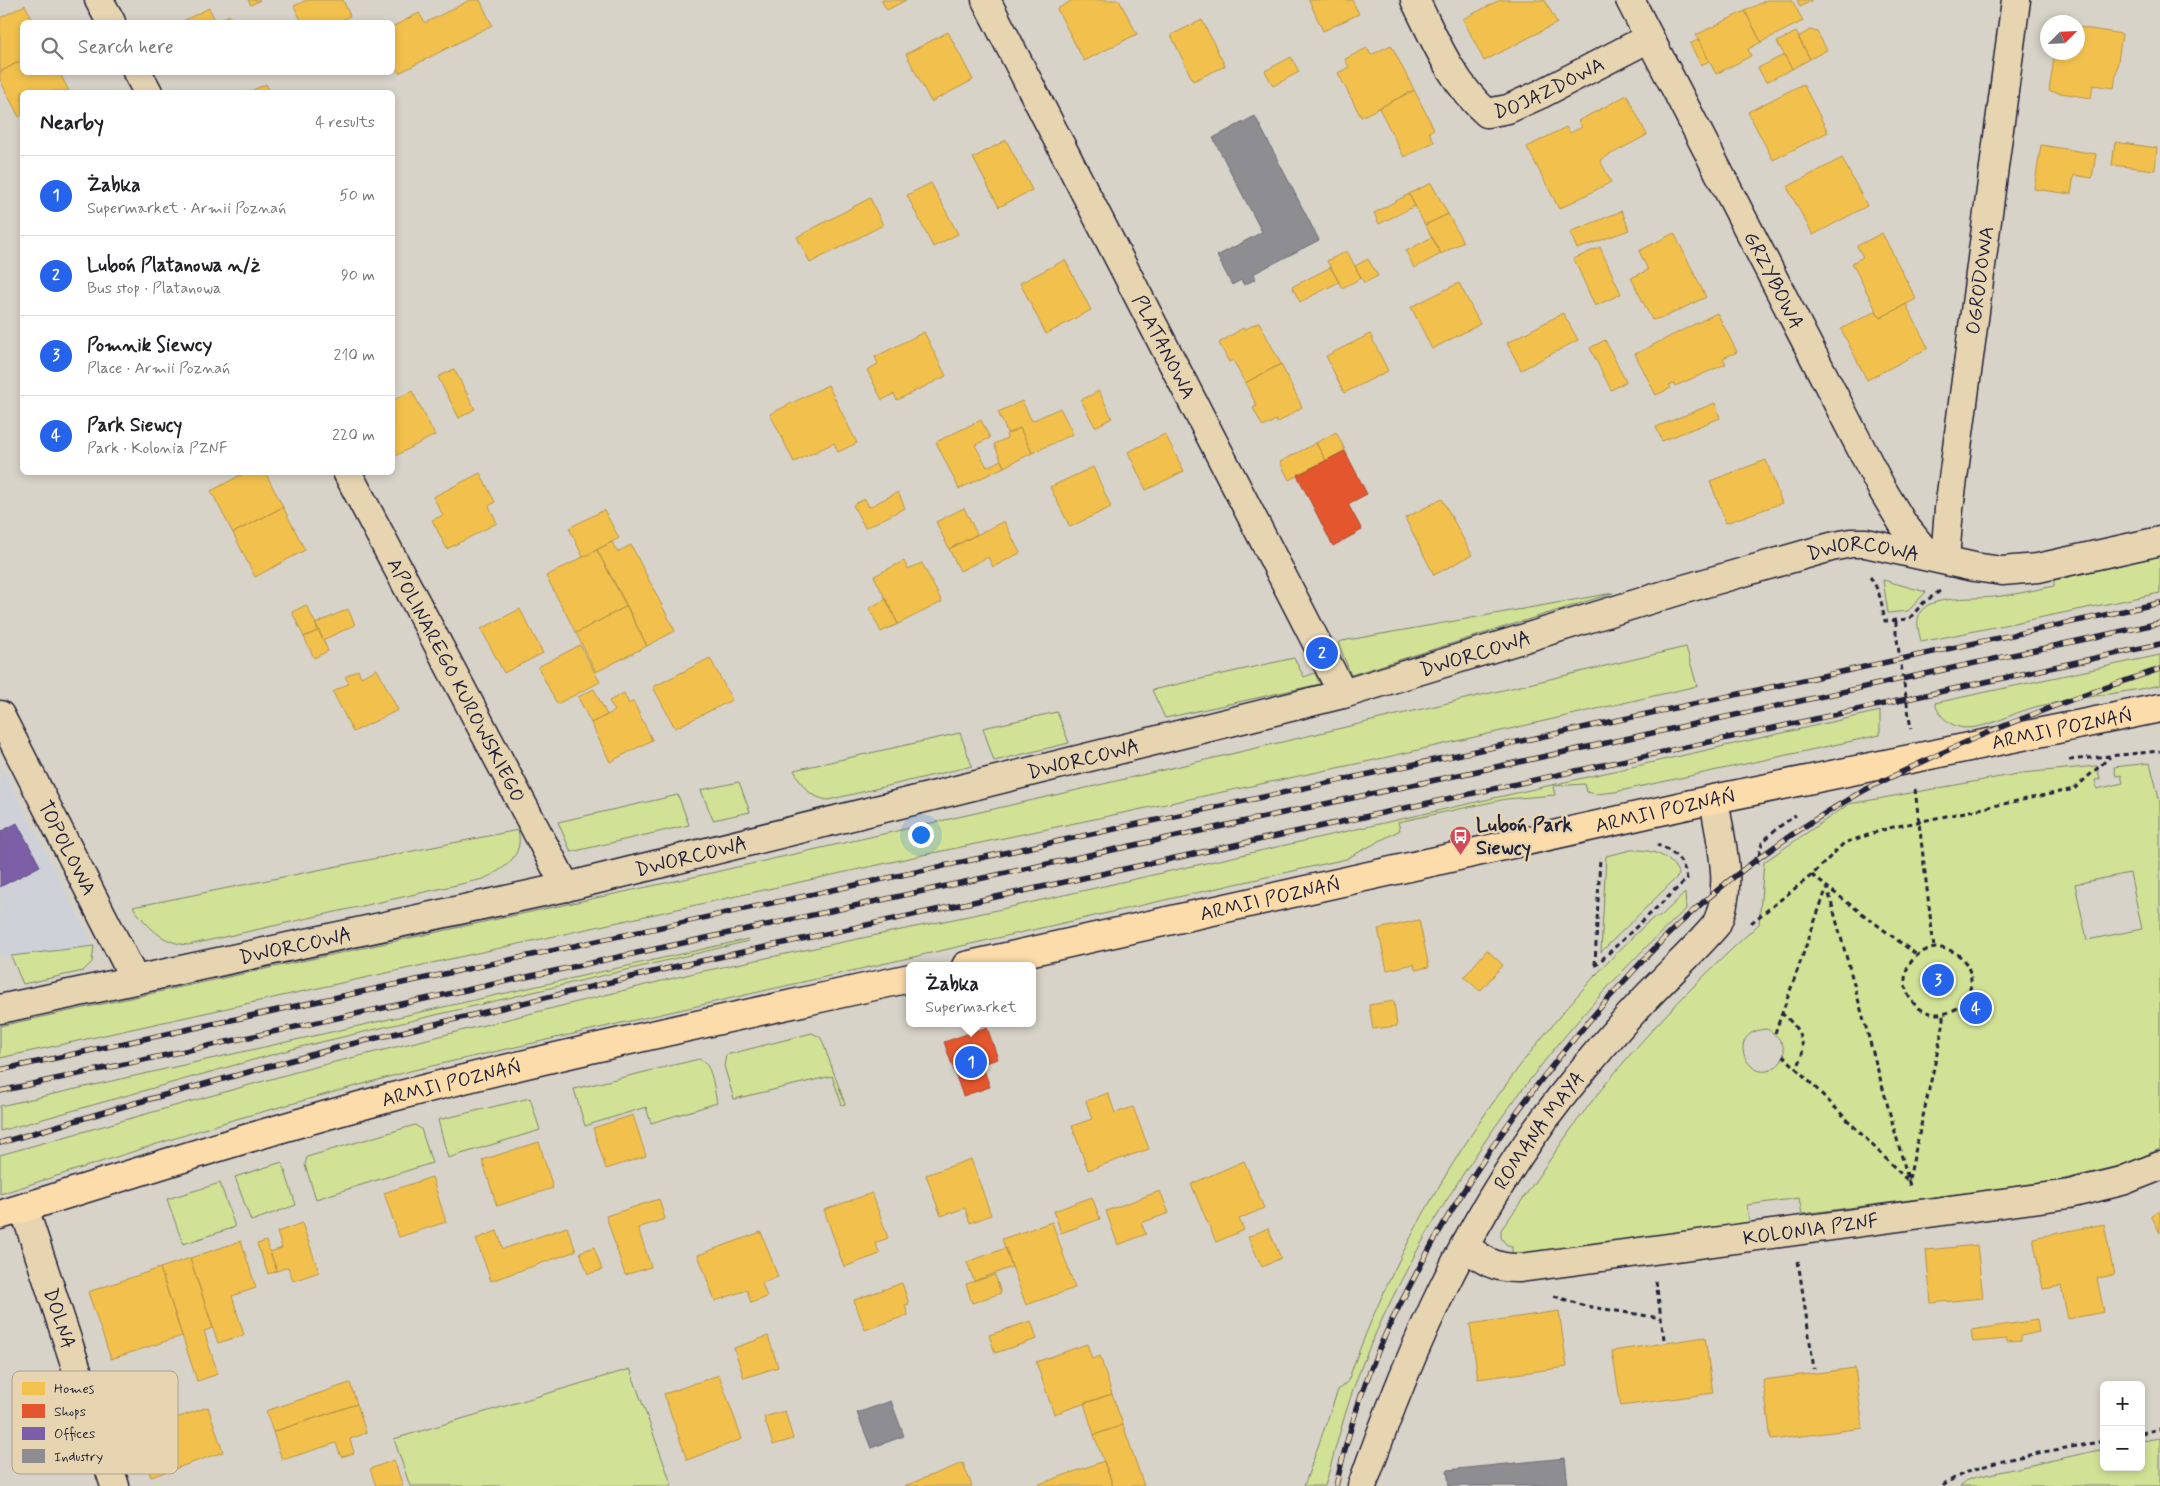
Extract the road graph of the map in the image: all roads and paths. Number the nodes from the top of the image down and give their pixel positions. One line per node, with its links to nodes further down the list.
1 (99, 0): 6 (street)
2 (986, 0): 16 (street, PLATANOWA)
3 (1415, 0): 7 (street, DOJAZDOWA)
4 (1630, 0): 7 (street, GRZYBOWA)
5 (2016, 0): 12 (street, OGRODOWA)
6 (110, 20)
7 (1649, 38): 12 (street, GRZYBOWA)
8 (139, 75): 9 (street)
9 (147, 90)
10 (350, 475): 27 (street, APOLINAREGO KUROWSKIEGO)
11 (2160, 541): 12 (street, DWORCOWA)
12 (1936, 557): 16 (street, DWORCOWA)
13 (1867, 572): 15 (path)
14 (1943, 589): 15 (path)
15 (1896, 621): 19 (path)
16 (1343, 694): 27 (street, DWORCOWA)
17 (2160, 708): 22 (main road, ARMII POZNAŃ)
18 (0, 716): 34 (street, TOPOLOWA)
19 (1912, 735)
20 (2110, 757): 23 (path)
21 (1914, 783): 23 (path)
22 (1714, 799): 32 (main road, ARMII POZNAŃ); 45 (street, ROMANA MAYA)
23 (1918, 822): 26 (path); 30 (path)
24 (1600, 848): 25 (path)
25 (1665, 848)
26 (1812, 875): 28 (path); 29 (path)
27 (566, 887): 34 (street, DWORCOWA)
28 (1827, 887): 31 (path); 36 (path); 42 (path)
29 (1751, 924)
30 (1934, 948): 31 (path); 37 (path)
31 (1917, 955): 37 (path)
32 (984, 962)
33 (906, 979): 43 (main road, ARMII POZNAŃ)
34 (135, 980): 35 (street, DWORCOWA)
35 (0, 1009)
36 (1781, 1013): 38 (path); 40 (path)
37 (1943, 1013): 42 (path)
38 (1775, 1033)
39 (1783, 1055): 40 (path)
40 (1796, 1069): 42 (path)
41 (2160, 1166): 44 (street, KOLONIA PZNF)
42 (1909, 1182): 44 (path)
43 (12, 1211): 52 (street, DOLNA)
44 (1915, 1215): 45 (street, KOLONIA PZNF)
45 (1464, 1246): 58 (street, ROMANA MAYA)
46 (1797, 1254): 51 (path)
47 (1655, 1272): 49 (path)
48 (1549, 1294): 49 (path)
49 (1662, 1318): 50 (path)
50 (1664, 1339)
51 (1814, 1369)
52 (72, 1371)
53 (2160, 1429): 54 (path)
54 (2145, 1432)
55 (2100, 1442): 59 (path)
56 (111, 1474): 57 (street, DOLNA)
57 (115, 1486)
58 (1362, 1486)
59 (1943, 1486)

